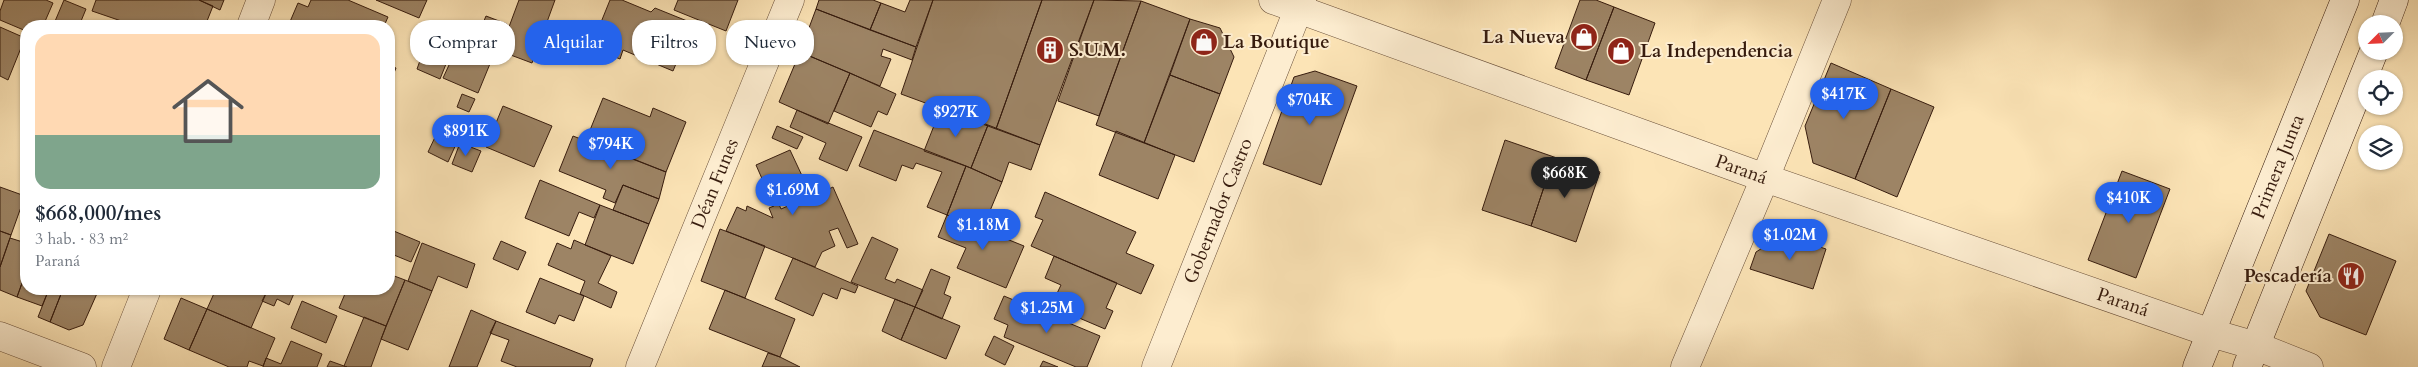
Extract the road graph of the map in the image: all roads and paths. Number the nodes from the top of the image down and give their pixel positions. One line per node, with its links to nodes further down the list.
1 (261, 0): 9 (street)
2 (790, 0): 18 (street, Déan Funes)
3 (1273, 0): 7 (street, Paraná)
4 (1837, 0): 11 (street)
5 (2346, 0): 13 (street, Primera Junta)
6 (2394, 0): 8 (street)
7 (1300, 4): 11 (street, Paraná); 19 (street, Gobernador Castro)
8 (2388, 15)
9 (253, 20)
10 (2370, 60): 15 (street)
11 (1765, 178): 13 (street, Paraná); 20 (street)
12 (145, 295): 17 (street)
13 (2211, 333): 15 (street, Paraná); 21 (street, Primera Junta)
14 (0, 336): 16 (street)
15 (2252, 356): 22 (street, Paraná)
16 (82, 367)
17 (116, 367)
18 (640, 367)
19 (1156, 367)
20 (1685, 367)
21 (2197, 367)
22 (2309, 367)

